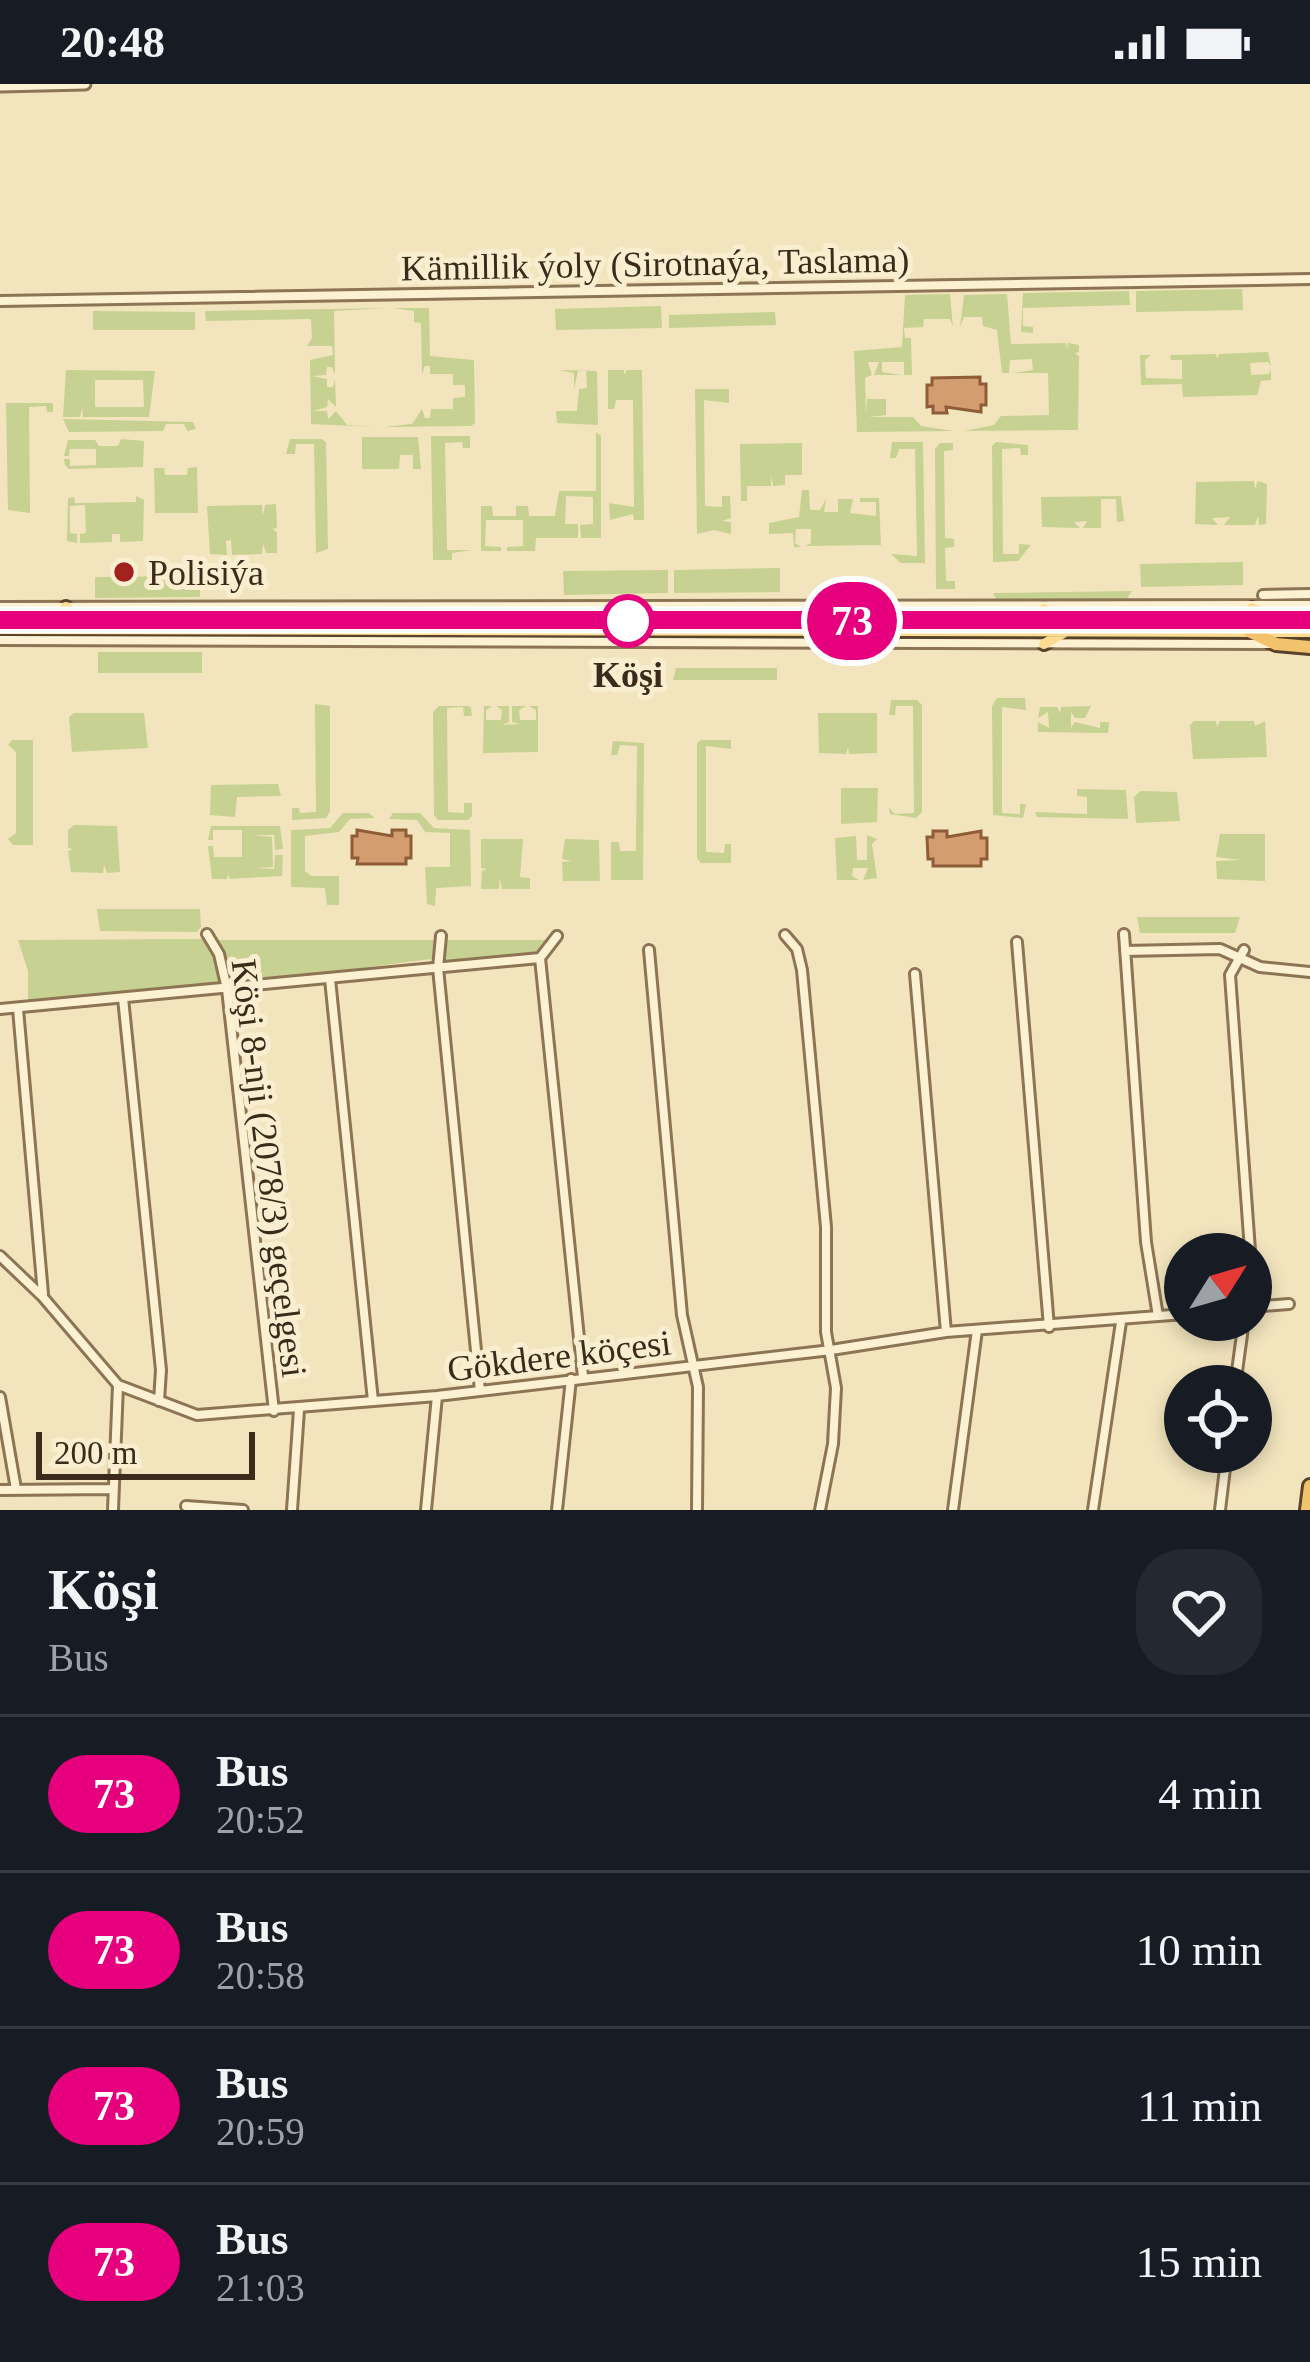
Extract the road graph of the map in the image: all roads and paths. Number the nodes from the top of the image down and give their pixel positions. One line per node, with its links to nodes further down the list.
1 (85, 84): 2 (street)
2 (0, 86)
3 (1310, 278): 4 (street, Kämillik ýoly (Sirotnaýa, Taslama))
4 (0, 301)
5 (1310, 594): 6 (street)
6 (1263, 595)
7 (1310, 605): 10 (street)
8 (0, 607): 9 (street)
9 (65, 607): 11 (street); 15 (main road)
10 (1252, 608): 11 (street); 13 (main road)
11 (1044, 609): 16 (main road)
12 (0, 620): 15 (main road)
13 (1278, 620): 14 (main road); 16 (main road)
14 (1310, 620)
15 (79, 624): 16 (main road); 17 (main road); 21 (main road)
16 (1067, 626): 18 (main road); 22 (main road)
17 (0, 629)
18 (1250, 632): 19 (main road); 23 (highway)
19 (1310, 632)
20 (0, 640): 21 (street)
21 (67, 641): 22 (street)
22 (1044, 644): 23 (street)
23 (1276, 644): 24 (highway)
24 (1310, 647)
25 (207, 934): 39 (street, Köşi 8-nji (2078/3) geçelgesi)
26 (1124, 934): 32 (street)
27 (785, 935): 54 (street)
28 (441, 936): 35 (street)
29 (556, 936): 34 (street)
30 (1017, 942): 51 (street)
31 (649, 950): 55 (street)
32 (1124, 951): 33 (street); 48 (street)
33 (1239, 957): 36 (street); 43 (street)
34 (540, 958): 35 (street); 56 (street)
35 (438, 968): 38 (street); 59 (street)
36 (1310, 972)
37 (915, 974): 53 (street)
38 (330, 979): 39 (street); 63 (street)
39 (226, 989): 40 (street); 65 (street, Köşi 8-nji (2078/3) geçelgesi)
40 (123, 998): 42 (street); 62 (street)
41 (0, 1009): 42 (street)
42 (18, 1009): 45 (street)
43 (1249, 1233)
44 (0, 1256): 45 (street, Gökdere köçesi)
45 (42, 1296): 58 (street, Gökdere köçesi)
46 (1289, 1304): 47 (street)
47 (1272, 1305)
48 (1158, 1316): 49 (street, Gökdere köçesi); 50 (street, Gökdere köçesi)
49 (1164, 1316)
50 (1121, 1322): 51 (street, Gökdere köçesi); 80 (street)
51 (1049, 1327): 52 (street, Gökdere köçesi)
52 (977, 1330): 53 (street, Gökdere köçesi); 79 (street)
53 (946, 1332): 54 (street, Gökdere köçesi)
54 (831, 1350): 55 (street, Gökdere köçesi); 78 (street)
55 (694, 1366): 56 (street, Gökdere köçesi); 77 (street)
56 (583, 1377): 57 (street, Gökdere köçesi)
57 (571, 1379): 59 (street, Gökdere köçesi); 76 (street)
58 (118, 1385): 62 (street, Gökdere köçesi); 69 (street)
59 (480, 1391): 60 (street, Gökdere köçesi)
60 (437, 1396): 63 (street, Gökdere köçesi); 75 (street)
61 (0, 1397): 68 (street)
62 (159, 1401): 65 (street, Gökdere köçesi)
63 (373, 1401): 64 (street, Gökdere köçesi)
64 (299, 1410): 65 (street, Gökdere köçesi); 74 (street, Köşi 8-nji (2078/3) geçelgesi)
65 (274, 1412)
66 (1224, 1473): 81 (street)
67 (1310, 1486): 82 (highway)
68 (16, 1489): 69 (street); 70 (street)
69 (111, 1489): 72 (street)
70 (0, 1490)
71 (186, 1506): 73 (street)
72 (113, 1510)
73 (243, 1510)
74 (292, 1510)
75 (426, 1510)
76 (557, 1510)
77 (697, 1510)
78 (820, 1510)
79 (953, 1510)
80 (1093, 1510)
81 (1220, 1510)
82 (1307, 1510)

